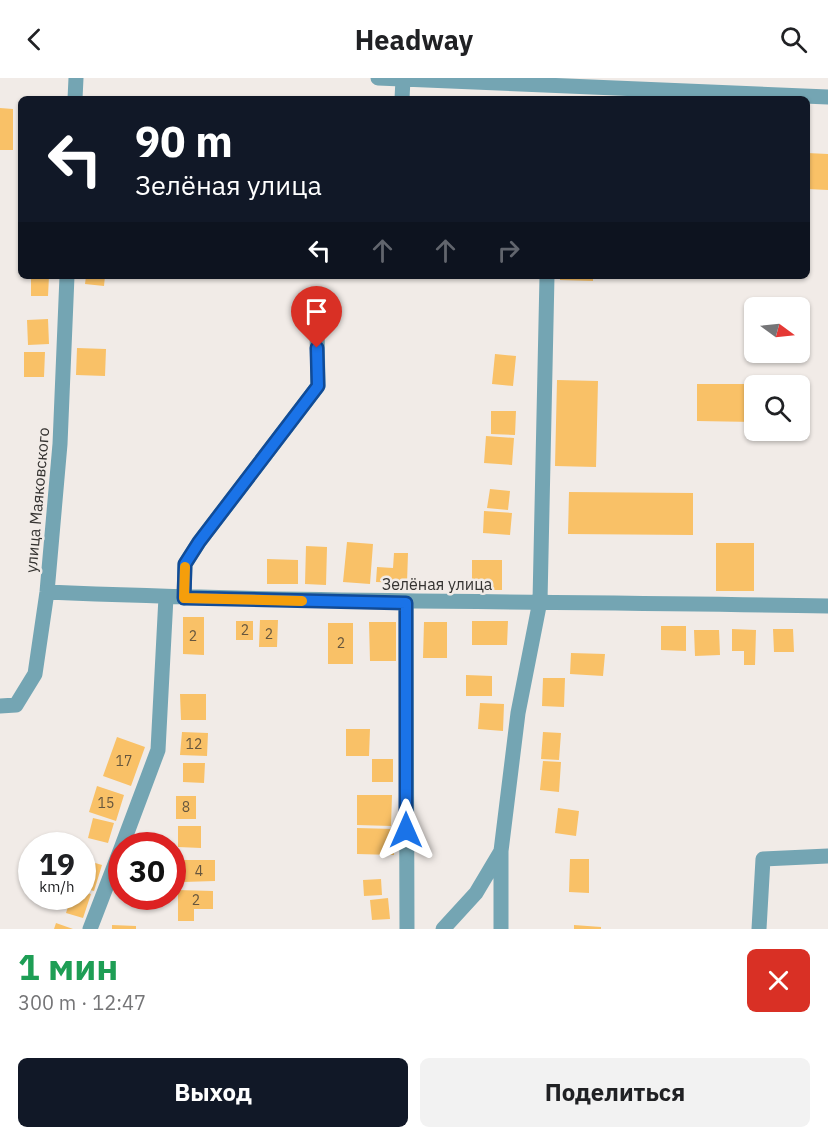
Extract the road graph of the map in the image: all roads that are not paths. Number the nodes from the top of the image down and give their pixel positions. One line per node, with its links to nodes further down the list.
1 (76, 78): 6 (street)
2 (378, 78): 3 (street)
3 (403, 79): 4 (street); 7 (street)
4 (464, 80): 5 (street)
5 (557, 93): 8 (street)
6 (75, 96)
7 (402, 96)
8 (760, 96)
9 (810, 97): 10 (street)
10 (828, 97)
11 (68, 279): 14 (street, улица Маяковского)
12 (547, 279): 17 (street)
13 (317, 329): 16 (street)
14 (47, 592): 15 (street, Зелёная улица); 20 (street, улица Маяковского)
15 (166, 597): 16 (street, Зелёная улица); 21 (street)
16 (184, 598): 18 (street, Зелёная улица)
17 (540, 601): 18 (street, Зелёная улица); 19 (street, Зелёная улица); 22 (street)
18 (406, 603): 25 (street)
19 (828, 606)
20 (0, 706)
21 (127, 832)
22 (501, 851): 26 (street); 28 (street)
23 (828, 856): 29 (street)
24 (108, 882): 27 (street)
25 (406, 925)
26 (448, 926)
27 (90, 929)
28 (501, 929)
29 (759, 929)

